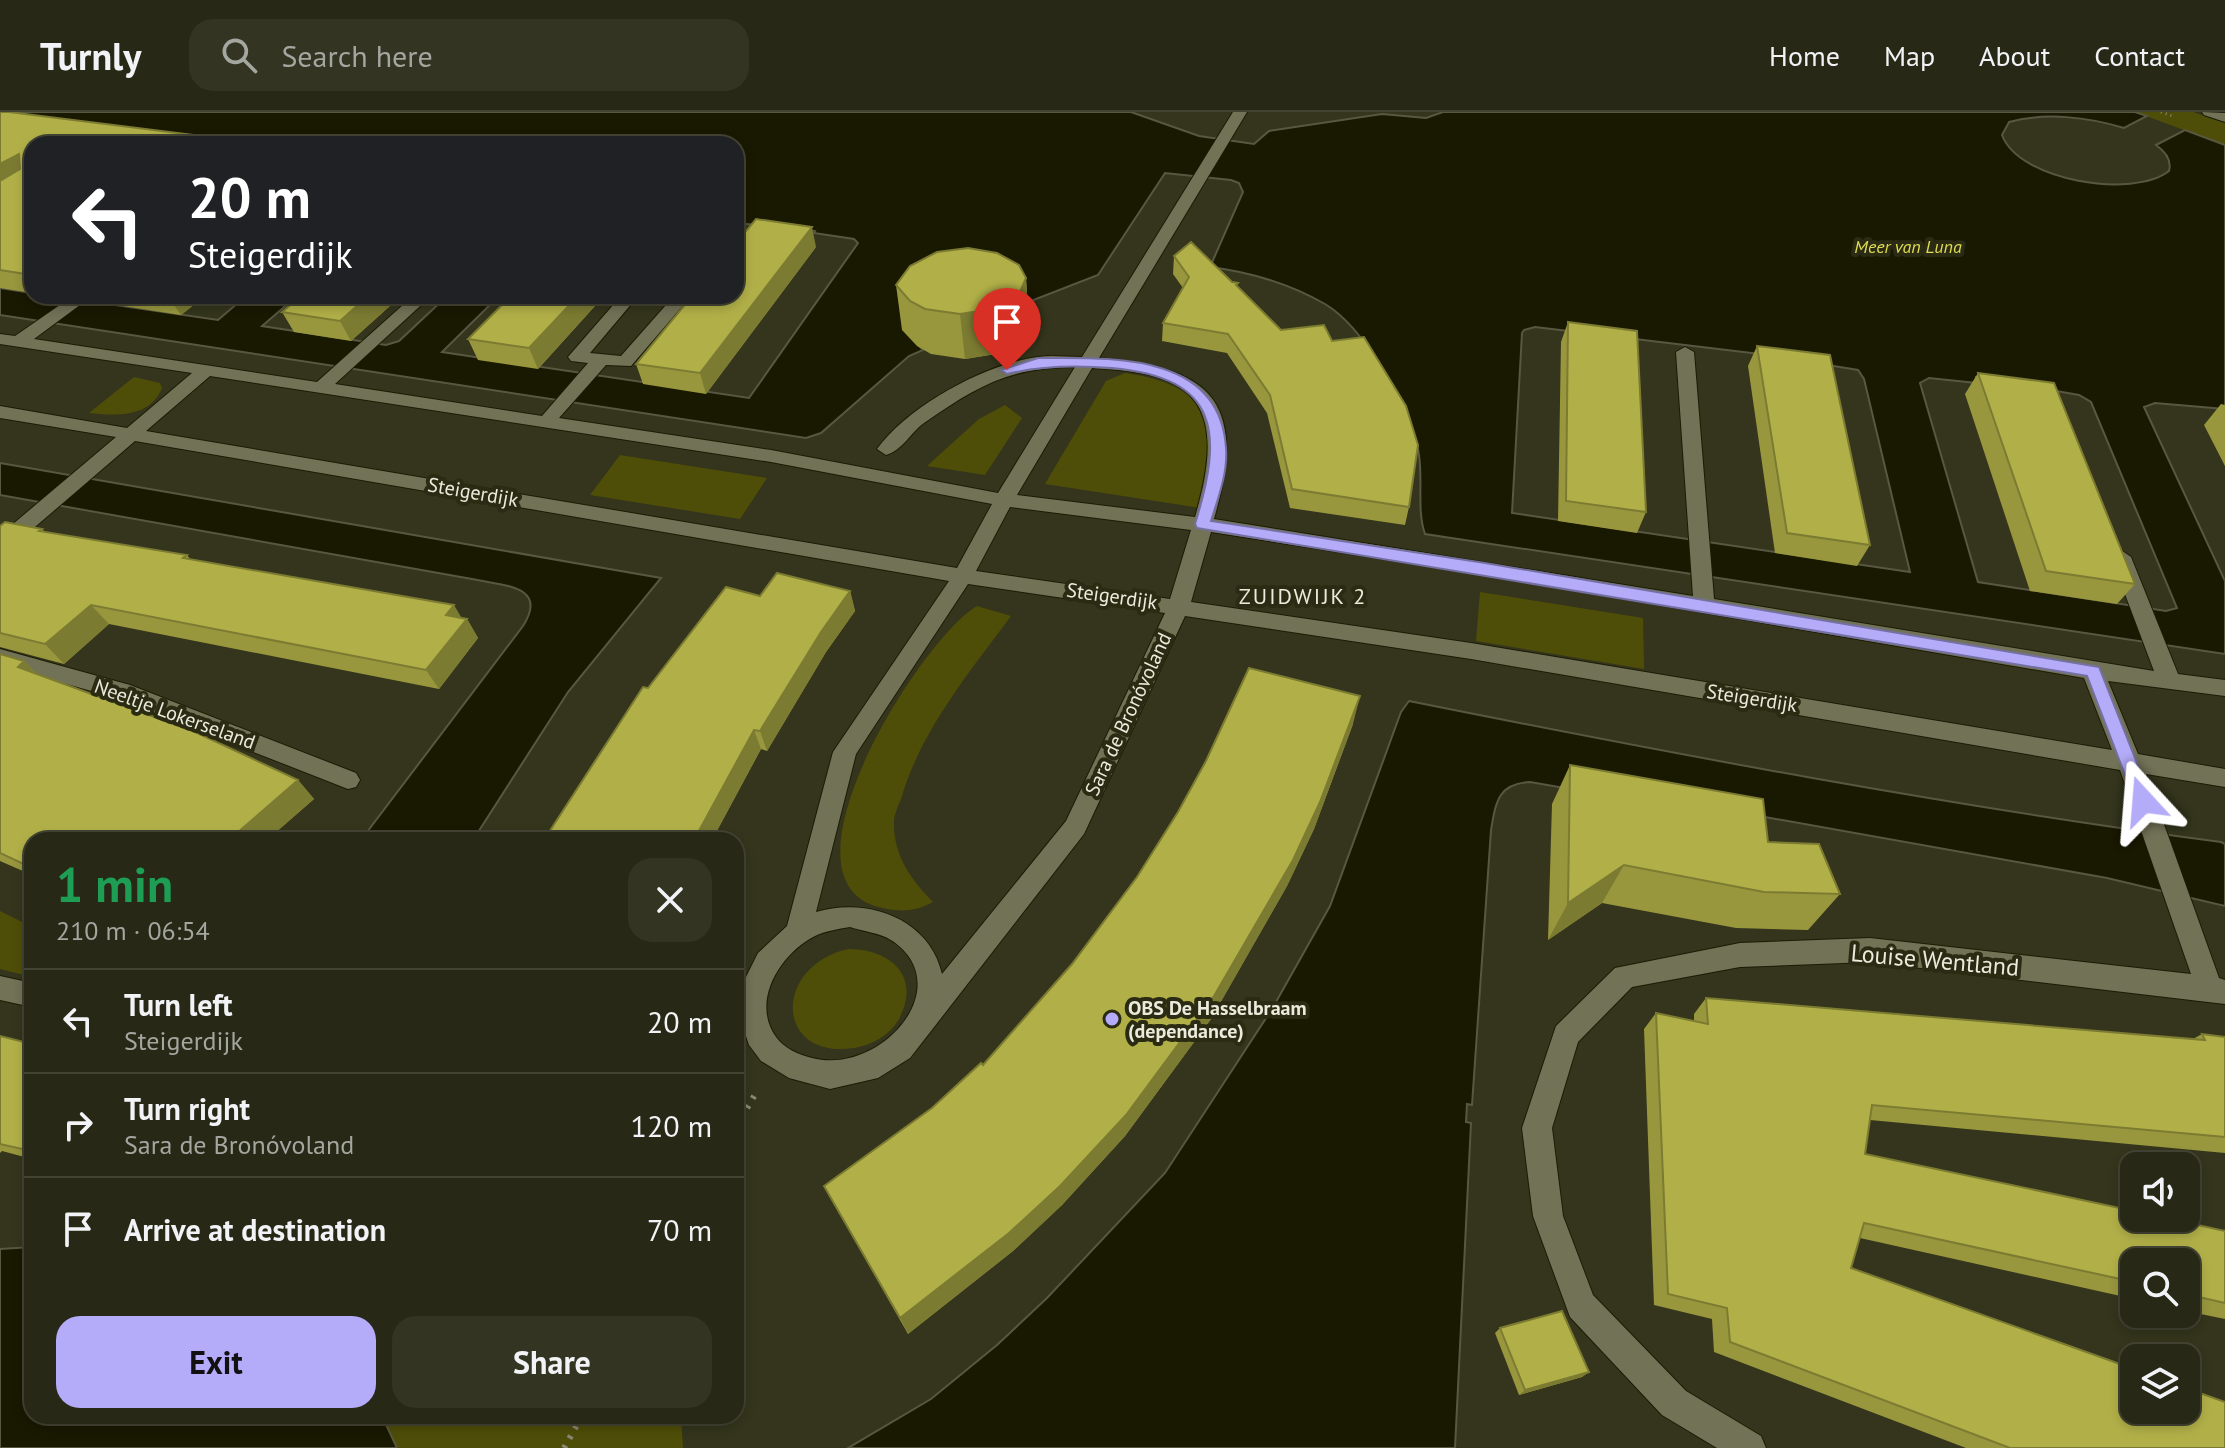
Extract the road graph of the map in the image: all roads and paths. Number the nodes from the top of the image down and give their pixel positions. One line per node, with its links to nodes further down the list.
1 (1240, 112): 11 (street)
2 (2209, 112): 3 (street)
3 (2225, 118)
4 (70, 304): 8 (street)
5 (414, 304): 13 (street)
6 (623, 304): 10 (street)
7 (676, 304): 10 (street)
8 (9, 340): 12 (street)
9 (1685, 352): 24 (street)
10 (600, 361): 15 (street)
11 (1088, 362): 17 (street, Sara de Bronóvoland); 18 (street); 19 (street, Sara de Bronóvoland)
12 (208, 369): 13 (street); 16 (street)
13 (321, 387): 15 (street)
14 (0, 412): 16 (street, Steigerdijk)
15 (546, 422): 18 (street)
16 (133, 433): 21 (street); 22 (street, Steigerdijk)
17 (886, 449)
18 (1004, 500): 19 (street); 22 (street)
19 (1202, 524): 23 (street, Sara de Bronóvoland); 24 (street)
20 (2116, 544): 27 (street)
21 (0, 546)
22 (963, 576): 23 (street, Steigerdijk); 32 (street)
23 (1179, 606): 29 (street, Steigerdijk); 36 (street, Sara de Bronóvoland)
24 (1704, 607): 26 (street)
25 (0, 657): 31 (street, Neeltje Lokerseland)
26 (2093, 671): 27 (street); 29 (street, Louise Wentland)
27 (2169, 680): 28 (street)
28 (2225, 688)
29 (2129, 762): 30 (street, Steigerdijk); 34 (street, Louise Wentland)
30 (2225, 778)
31 (348, 780)
32 (798, 932): 36 (street, Sara de Bronóvoland); 36 (street, Sara de Bronóvoland)
33 (0, 988): 35 (street)
34 (2217, 990): 39 (street, Louise Wentland)
35 (24, 993)
36 (926, 1014)
37 (578, 1424): 38 (path)
38 (564, 1448)
39 (1749, 1448)

